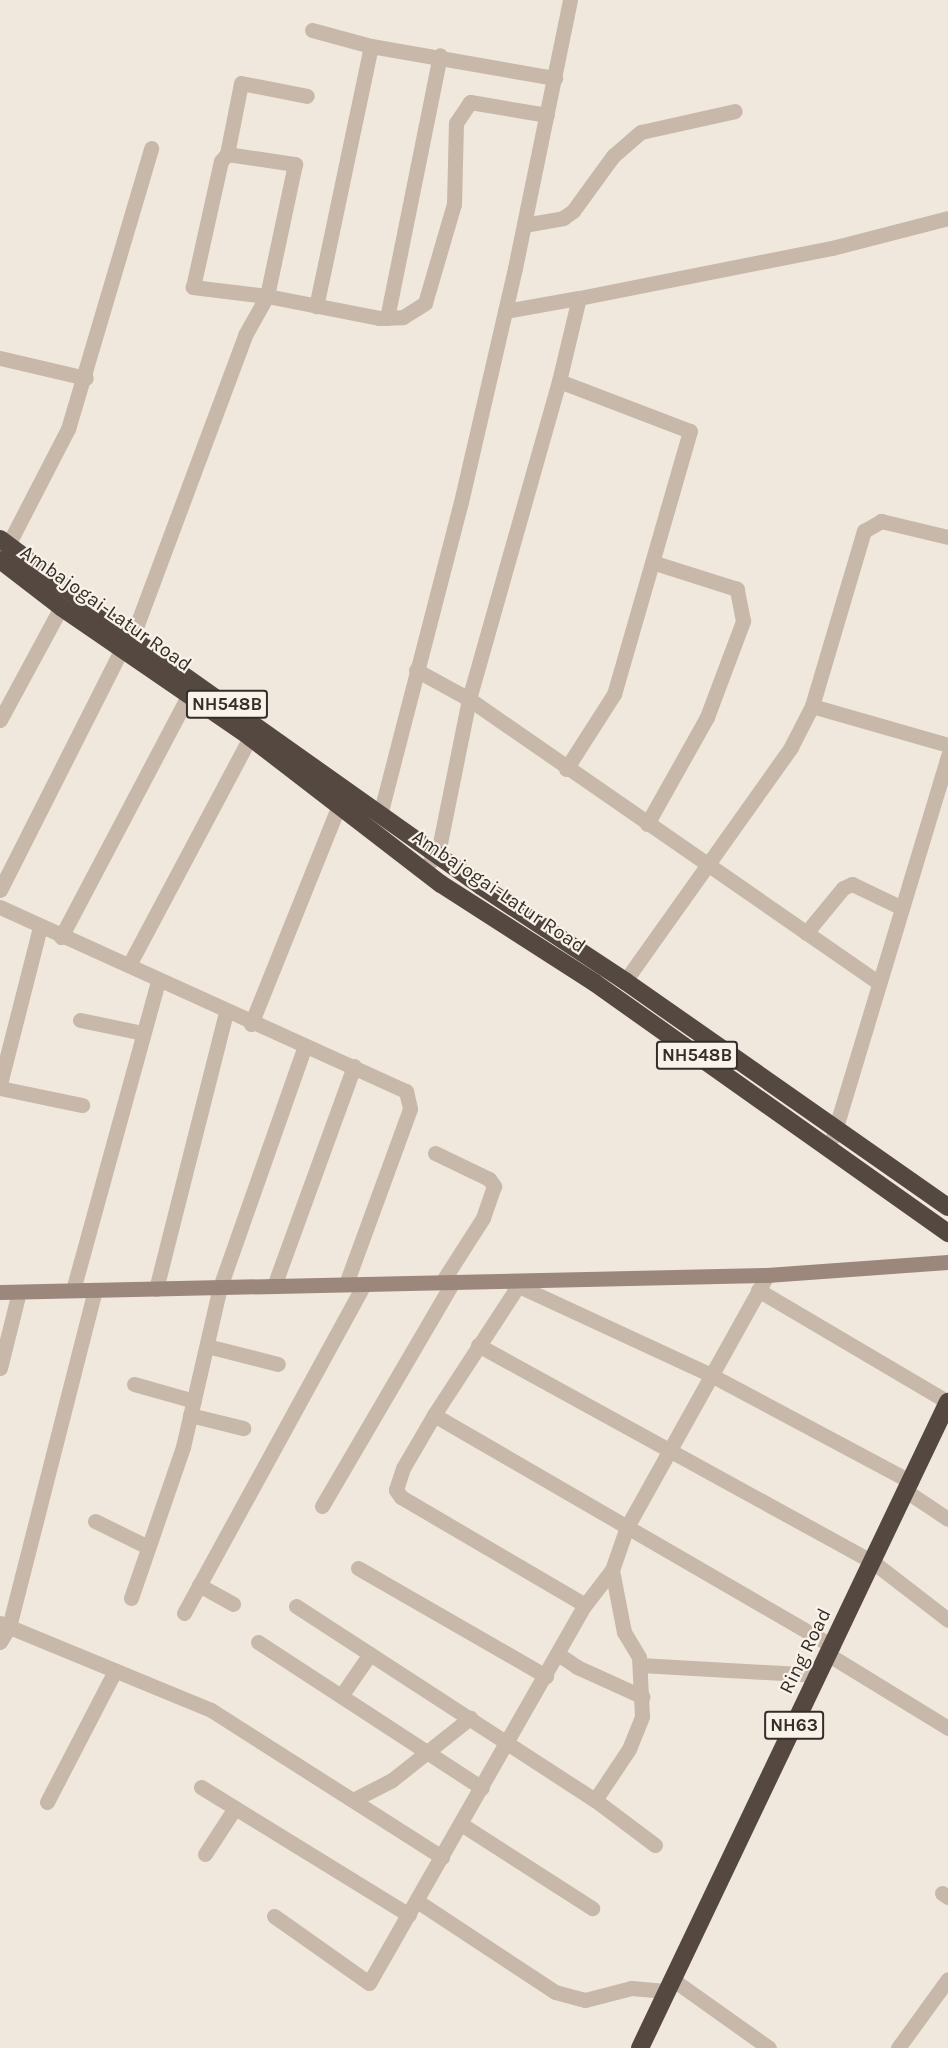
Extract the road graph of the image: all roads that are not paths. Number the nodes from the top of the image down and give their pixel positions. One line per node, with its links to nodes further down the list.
1 (570, 0): 5 (street)
2 (312, 30): 3 (street)
3 (371, 46): 4 (street); 15 (street)
4 (440, 56): 5 (street); 17 (street)
5 (555, 78): 8 (street)
6 (308, 96): 10 (street)
7 (735, 111): 12 (street)
8 (547, 115): 12 (street); 17 (street)
9 (151, 148): 19 (street)
10 (226, 154): 13 (street); 13 (street)
11 (948, 219): 14 (street)
12 (524, 225): 16 (street)
13 (267, 296): 15 (street); 25 (street)
14 (579, 298): 16 (street); 20 (street)
15 (316, 306): 17 (street)
16 (505, 311): 26 (street)
17 (387, 318)
18 (0, 358): 19 (street)
19 (86, 378): 22 (street)
20 (559, 381): 23 (street); 28 (street)
21 (948, 537): 29 (street)
22 (3, 557): 24 (highway, Ambajogai-Latur Road / NH548B); 25 (highway, NH548B)
23 (652, 562): 34 (street); 37 (street)
24 (61, 607): 25 (highway, Ambajogai-Latur Road / NH548B); 30 (street)
25 (127, 643): 27 (highway, Ambajogai-Latur Road / NH548B); 36 (highway, NH548B); 41 (street)
26 (416, 670): 28 (street); 36 (street)
27 (189, 694): 31 (highway, Ambajogai-Latur Road / NH548B); 46 (street)
28 (469, 699): 34 (street); 38 (street)
29 (812, 706): 32 (street); 39 (street)
30 (0, 720)
31 (250, 736): 35 (highway, Ambajogai-Latur Road / NH548B); 47 (street)
32 (948, 745)
33 (948, 755): 43 (street)
34 (566, 769): 37 (street)
35 (339, 805): 40 (highway, Ambajogai-Latur Road / NH548B); 53 (street)
36 (381, 811): 38 (highway, NH548B)
37 (647, 824): 39 (street)
38 (438, 853): 40 (street); 49 (highway, NH548B)
39 (706, 864): 45 (street); 49 (street)
40 (423, 870): 60 (highway, Ambajogai-Latur Road / NH548B)
41 (0, 890)
42 (0, 907): 44 (street)
43 (902, 908): 45 (street); 50 (street)
44 (40, 927): 46 (street); 57 (street)
45 (806, 933): 50 (street)
46 (61, 937): 47 (street)
47 (129, 965): 48 (street)
48 (158, 981): 51 (street); 54 (street)
49 (625, 981): 59 (highway, NH548B)
50 (879, 983): 59 (street)
51 (225, 1012): 53 (street); 72 (street)
52 (80, 1020): 54 (street)
53 (251, 1024): 55 (street)
54 (143, 1033): 73 (street)
55 (305, 1046): 56 (street); 71 (street)
56 (354, 1066): 68 (street); 70 (street)
57 (0, 1086): 58 (street)
58 (82, 1105)
59 (837, 1127): 60 (street); 62 (highway, NH548B)
60 (830, 1146): 63 (highway, Ambajogai-Latur Road / NH548B)
61 (435, 1153): 66 (street)
62 (948, 1207)
63 (948, 1233)
64 (948, 1262): 65 (main road)
65 (767, 1275): 67 (main road); 75 (street)
66 (447, 1282): 67 (main road); 69 (main road); 90 (street)
67 (512, 1283): 78 (street); 82 (street)
68 (346, 1284): 69 (main road); 70 (main road)
69 (364, 1284): 98 (street)
70 (274, 1286): 71 (main road)
71 (220, 1287): 72 (main road); 79 (street)
72 (156, 1288): 74 (main road)
73 (74, 1290): 74 (main road); 77 (main road)
74 (95, 1290): 105 (street)
75 (758, 1290): 82 (street); 84 (street)
76 (0, 1292): 77 (main road)
77 (19, 1292): 81 (street)
78 (478, 1345): 86 (street); 88 (street)
79 (207, 1346): 80 (street); 85 (street)
80 (278, 1364)
81 (0, 1368)
82 (711, 1375): 88 (street); 89 (street)
83 (134, 1384): 85 (street)
84 (948, 1402): 89 (highway, Ring Road / NH63)
85 (192, 1408): 87 (street); 94 (street)
86 (434, 1415): 93 (street); 102 (street)
87 (243, 1428)
88 (670, 1449): 93 (street); 95 (street)
89 (908, 1486): 91 (street); 95 (highway, Ring Road / NH63)
90 (322, 1506)
91 (948, 1519)
92 (95, 1521): 94 (street)
93 (627, 1527): 97 (street); 108 (street)
94 (148, 1547): 99 (street)
95 (873, 1562): 104 (street); 108 (highway, Ring Road / NH63)
96 (358, 1568): 114 (street)
97 (612, 1570): 102 (street); 111 (street)
98 (199, 1585): 100 (street); 103 (street)
99 (131, 1598)
100 (233, 1604)
101 (296, 1605): 109 (street)
102 (585, 1605): 110 (street)
103 (184, 1613)
104 (948, 1620)
105 (4, 1625): 106 (street); 112 (street)
106 (0, 1642)
107 (258, 1642): 115 (street)
108 (831, 1650): 113 (highway, Ring Road / NH63); 118 (street)
109 (370, 1654): 115 (street); 117 (street)
110 (558, 1654): 114 (street); 116 (street)
111 (640, 1665): 113 (street); 116 (street)
112 (115, 1671): 123 (street); 125 (street)
113 (818, 1675): 136 (highway, Ring Road / NH63)
114 (546, 1676): 119 (street)
115 (342, 1696): 120 (street)
116 (643, 1697): 124 (street)
117 (470, 1718): 119 (street); 120 (street)
118 (948, 1728)
119 (508, 1743): 122 (street); 124 (street)
120 (429, 1753): 122 (street); 123 (street)
121 (201, 1787): 126 (street)
122 (482, 1788): 127 (street)
123 (352, 1800): 130 (street)
124 (595, 1800): 128 (street)
125 (47, 1802)
126 (235, 1808): 129 (street); 133 (street)
127 (462, 1824): 130 (street); 132 (street)
128 (655, 1845)
129 (205, 1854)
130 (442, 1857): 131 (street)
131 (417, 1901): 133 (street); 136 (street)
132 (592, 1908)
133 (409, 1915): 134 (street)
134 (274, 1916)
135 (948, 1979): 139 (street)
136 (669, 1985): 137 (highway, Ring Road / NH63); 138 (street)
137 (640, 2048)
138 (769, 2048)
139 (898, 2048)

